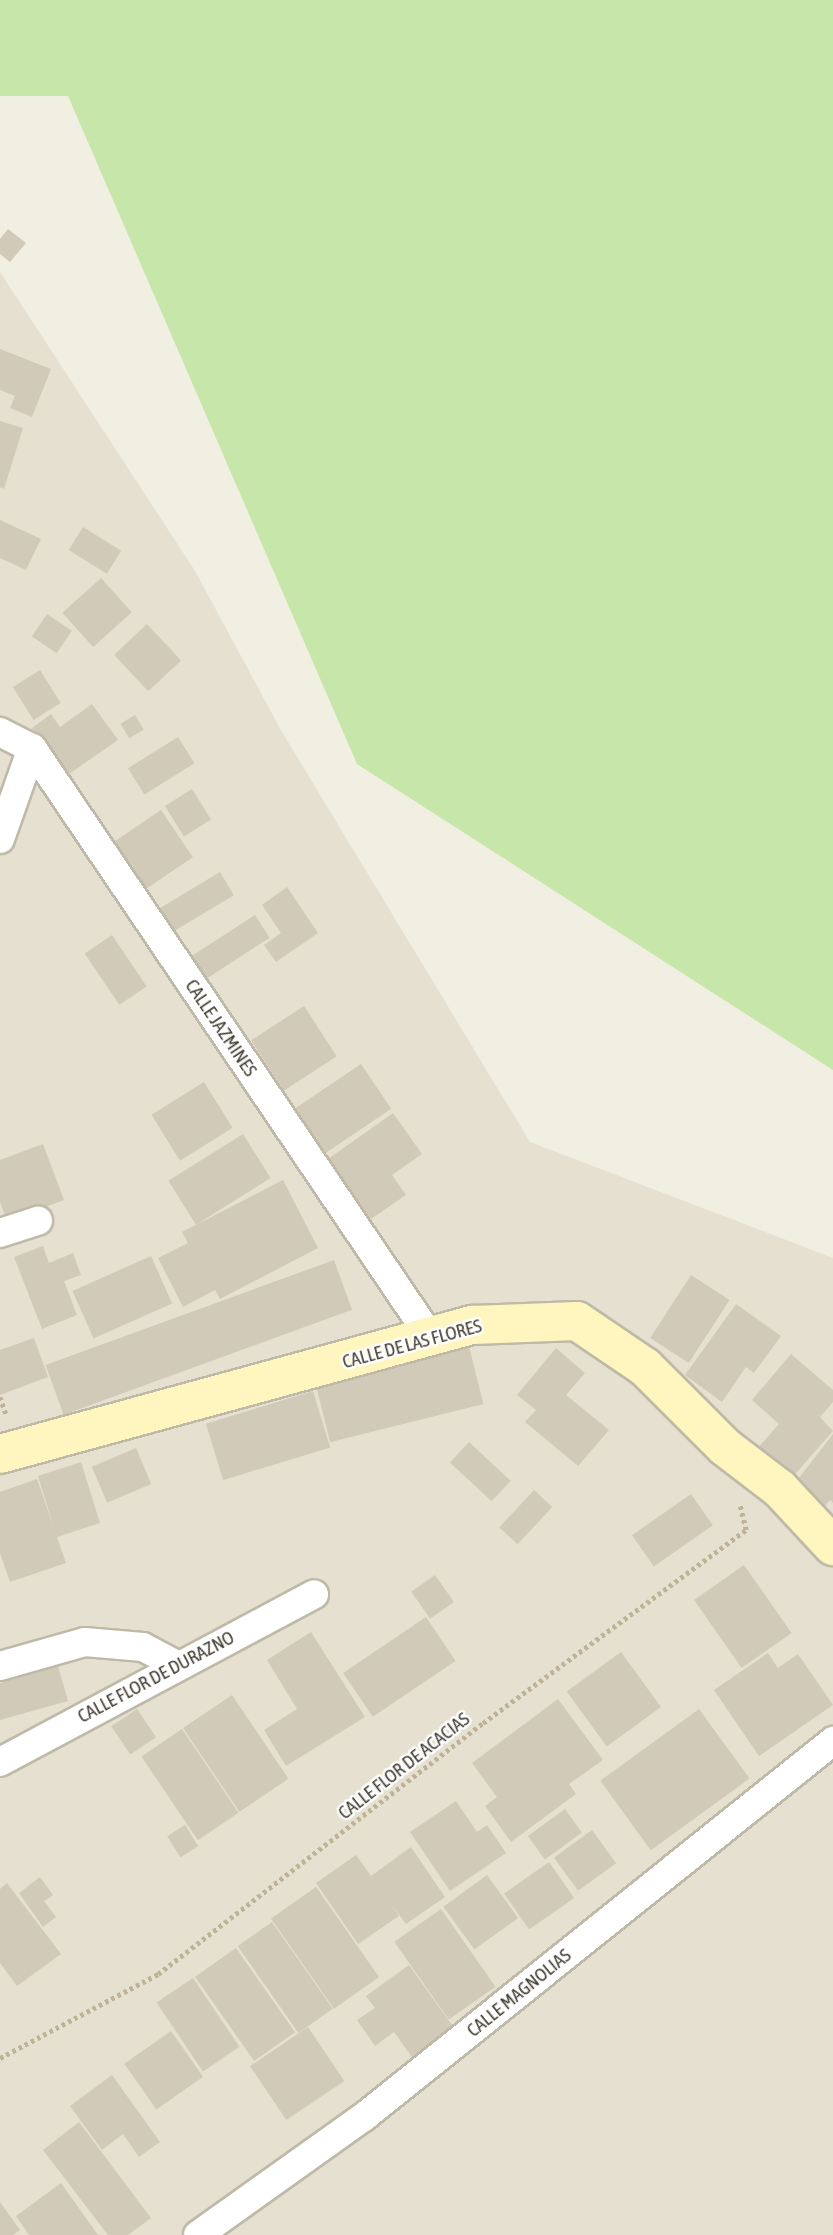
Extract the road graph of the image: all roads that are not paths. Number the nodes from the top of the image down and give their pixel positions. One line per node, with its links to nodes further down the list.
1 (0, 732): 2 (street)
2 (32, 747): 3 (street); 6 (street, CALLE JAZMINES)
3 (0, 839)
4 (38, 1221): 5 (street)
5 (0, 1233)
6 (431, 1338): 7 (street, CALLE DE LAS FLORES); 8 (street, CALLE DE LAS FLORES)
7 (0, 1454)
8 (833, 1546)
9 (314, 1594): 10 (street, CALLE FLOR DE DURAZNO)
10 (177, 1665): 11 (street); 13 (street, CALLE FLOR DE DURAZNO)
11 (0, 1666)
12 (833, 1741): 14 (street, CALLE MAGNOLIAS)
13 (0, 1762)
14 (198, 2235)

